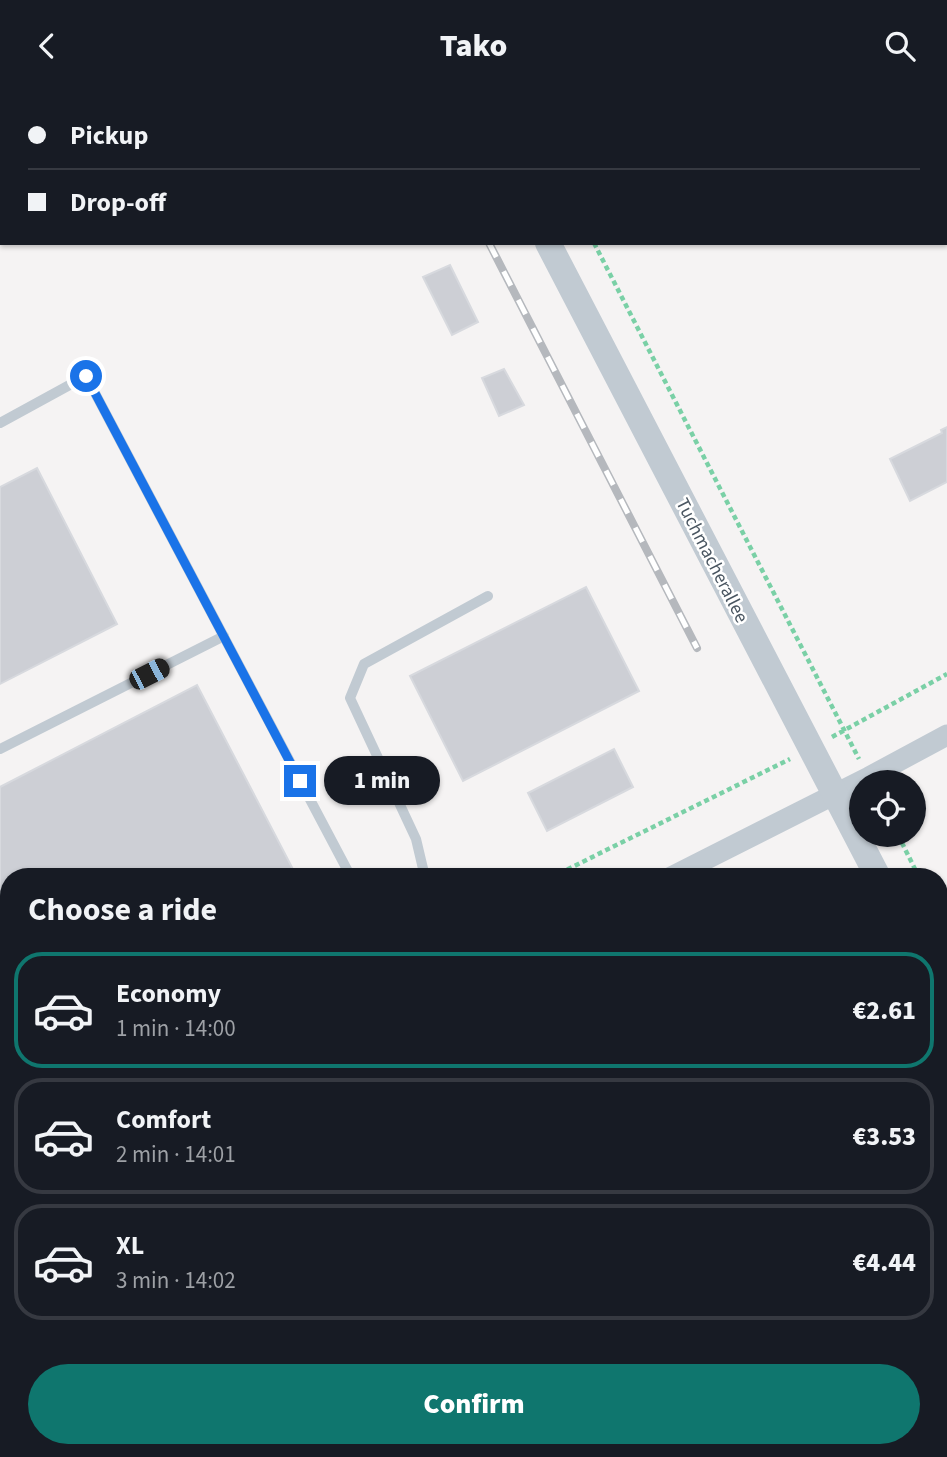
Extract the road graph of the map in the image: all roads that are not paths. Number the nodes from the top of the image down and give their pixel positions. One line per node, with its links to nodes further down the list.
1 (549, 245): 7 (street, Tuchmacherallee)
2 (0, 423): 4 (lane)
3 (488, 596): 9 (lane)
4 (224, 636): 6 (lane); 8 (lane)
5 (947, 735): 7 (street)
6 (0, 749)
7 (834, 794): 10 (street); 11 (street, Tuchmacherallee)
8 (346, 868)
9 (423, 868)
10 (689, 868)
11 (873, 868)

